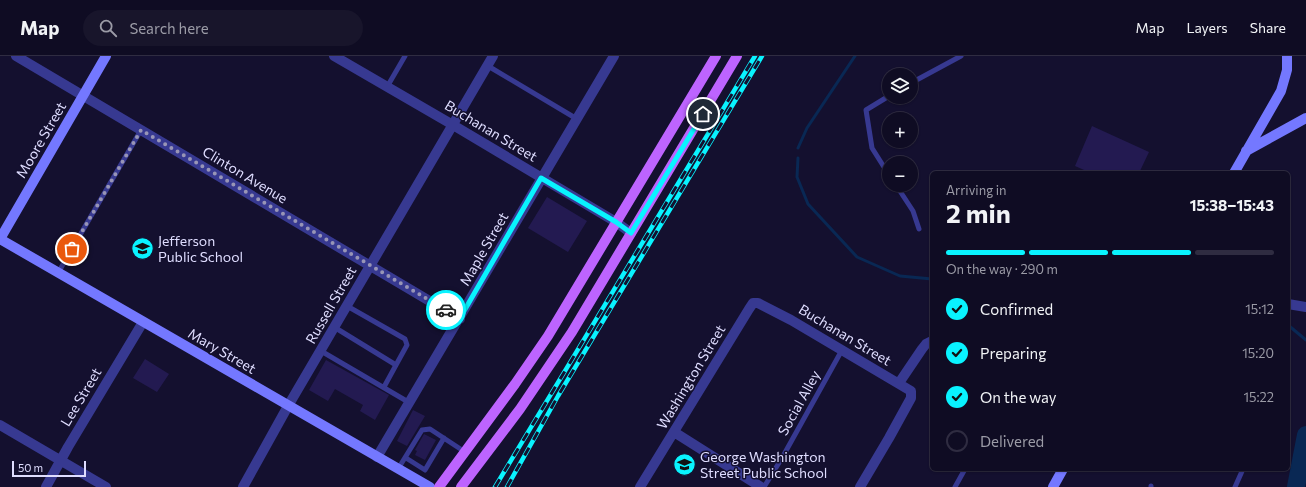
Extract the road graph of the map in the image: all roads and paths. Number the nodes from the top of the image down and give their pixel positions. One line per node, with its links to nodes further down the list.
1 (16, 56): 14 (street, Clinton Avenue)
2 (106, 56): 14 (main road, Moore Street)
3 (334, 56): 13 (street, Buchanan Street)
4 (405, 56): 13 (lane)
5 (493, 56): 11 (street, Russell Street)
6 (614, 56): 17 (street, Maple Street)
7 (716, 56): 25 (main road)
8 (737, 56): 27 (main road)
9 (961, 56): 12 (lane)
10 (1287, 56): 20 (main road)
11 (488, 66): 17 (lane); 18 (street, Russell Street)
12 (918, 79)
13 (387, 87): 18 (street, Buchanan Street)
14 (83, 96): 19 (street, Clinton Avenue); 28 (main road, Moore Street)
15 (882, 100): 21 (lane)
16 (1306, 118): 20 (main road)
17 (577, 119): 23 (street, Maple Street)
18 (453, 125): 23 (street, Buchanan Street); 29 (street, Russell Street)
19 (141, 130): 29 (street, Clinton Avenue); 30 (lane)
20 (1246, 151): 22 (main road)
21 (882, 164)
22 (1235, 171)
23 (541, 178): 25 (street, Buchanan Street); 35 (street, Maple Street)
24 (901, 192): 26 (lane)
25 (616, 222): 27 (street, Buchanan Street); 49 (main road)
26 (919, 229)
27 (631, 233): 62 (main road)
28 (0, 239): 30 (main road, Mary Street)
29 (370, 266): 32 (street, Russell Street); 35 (street, Clinton Avenue)
30 (58, 273): 36 (main road, Mary Street)
31 (1290, 304): 33 (street)
32 (347, 306): 37 (street, Russell Street); 41 (lane)
33 (1306, 307)
34 (776, 312): 39 (street, Buchanan Street); 47 (street, Washington Street)
35 (460, 318): 44 (street, Maple Street)
36 (143, 322): 45 (main road, Mary Street); 52 (street, Lee Street)
37 (334, 327): 40 (street, Russell Street); 41 (lane)
38 (930, 342): 42 (street)
39 (842, 350): 42 (street, Buchanan Street); 65 (lane, Social Alley)
40 (321, 351): 43 (lane); 45 (street, Russell Street)
41 (396, 365): 43 (lane)
42 (899, 384): 66 (street, Buchanan Street)
43 (384, 387): 44 (lane)
44 (410, 403): 50 (street, Maple Street)
45 (288, 406): 50 (main road, Mary Street); 59 (street, Russell Street)
46 (0, 425): 52 (street)
47 (674, 432): 63 (street, Washington Street); 64 (street)
48 (444, 438): 49 (lane); 51 (lane); 51 (lane)
49 (465, 452): 61 (main road)
50 (378, 457): 53 (main road, Mary Street)
51 (406, 458): 53 (lane)
52 (61, 461): 57 (street, Lee Street); 58 (street)
53 (398, 469): 60 (main road, Mary Street)
54 (964, 471): 67 (lane)
55 (1062, 471): 68 (main road)
56 (1242, 471): 69 (lane)
57 (46, 487)
58 (106, 487)
59 (243, 487)
60 (430, 487)
61 (439, 487)
62 (461, 487)
63 (640, 487)
64 (761, 487)
65 (764, 487)
66 (860, 487)
67 (955, 487)
68 (1053, 487)
69 (1235, 487)

